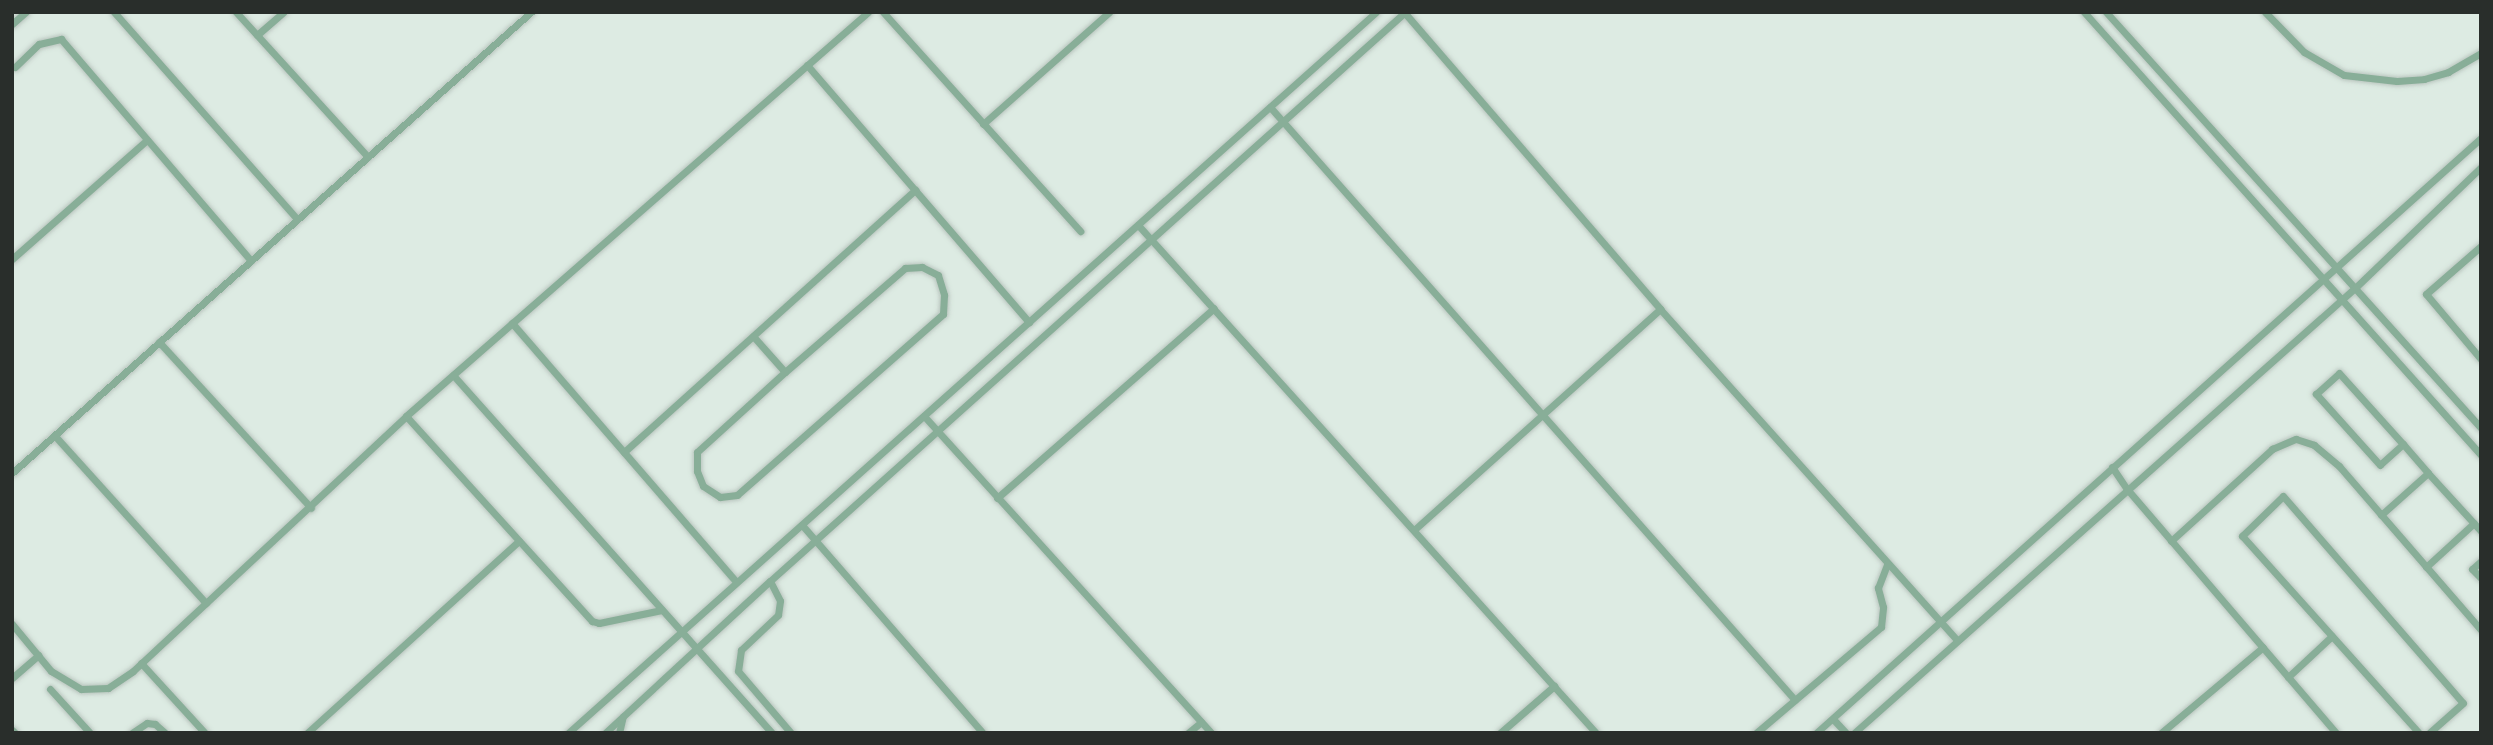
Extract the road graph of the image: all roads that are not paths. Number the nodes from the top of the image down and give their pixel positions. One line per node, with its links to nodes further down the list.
1 (26, 12): 14 (lane)
2 (114, 12): 27 (lane)
3 (236, 12): 15 (lane)
4 (283, 12): 15 (lane)
5 (531, 12): 24 (lane)
6 (868, 12): 17 (lane)
7 (883, 12): 21 (lane)
8 (1109, 12): 21 (lane)
9 (1376, 12): 19 (lane)
10 (2084, 12): 35 (lane)
11 (2106, 12): 34 (lane)
12 (2265, 12): 16 (lane)
13 (1404, 13): 20 (lane); 39 (lane)
14 (12, 24)
15 (257, 35): 24 (lane)
16 (2481, 53)
17 (807, 65): 26 (lane); 41 (lane)
18 (15, 67): 23 (lane)
19 (1270, 107): 20 (lane); 28 (lane)
20 (1283, 122): 30 (lane); 47 (lane)
21 (983, 124): 29 (lane)
22 (2481, 138): 34 (lane)
23 (147, 140): 32 (lane); 33 (lane)
24 (368, 157): 27 (lane)
25 (2481, 167): 36 (lane)
26 (915, 190): 40 (lane); 42 (lane)
27 (297, 219): 33 (lane)
28 (1138, 225): 30 (lane); 40 (lane)
29 (1080, 231)
30 (1152, 239): 38 (lane); 51 (lane)
31 (2481, 246): 44 (lane)
32 (12, 259)
33 (251, 261): 43 (lane)
34 (2334, 267): 35 (lane); 36 (lane)
35 (2321, 278): 37 (lane); 56 (lane)
36 (2356, 288): 37 (lane); 50 (lane)
37 (2342, 300): 55 (lane); 59 (lane)
38 (1214, 307): 60 (lane); 65 (lane)
39 (1660, 309): 47 (lane); 71 (lane)
40 (1029, 322): 49 (lane)
41 (512, 323): 46 (lane); 54 (lane)
42 (753, 336): 45 (lane); 54 (lane)
43 (159, 342): 52 (lane); 61 (lane)
44 (2481, 359)
45 (785, 372): 45 (lane)
46 (453, 375): 48 (lane); 77 (lane)
47 (1543, 414): 65 (lane); 92 (lane)
48 (406, 416): 61 (lane); 67 (lane)
49 (925, 416): 51 (lane); 64 (lane)
50 (2481, 428)
51 (937, 431): 60 (lane); 69 (lane)
52 (55, 436): 58 (lane); 76 (lane)
53 (2403, 444): 53 (lane); 57 (lane)
54 (624, 452): 75 (lane)
55 (2481, 455)
56 (2112, 467): 59 (lane); 78 (lane)
57 (2428, 472): 62 (lane); 63 (lane)
58 (12, 473)
59 (2127, 489): 68 (lane); 83 (lane)
60 (997, 498): 95 (lane)
61 (311, 508): 76 (lane)
62 (2381, 515): 68 (lane); 72 (lane)
63 (2474, 523): 66 (lane); 72 (lane)
64 (802, 525): 69 (lane); 75 (lane)
65 (1414, 530): 90 (lane)
66 (2481, 531)
67 (519, 541): 77 (lane); 100 (lane)
68 (2171, 541): 84 (lane)
69 (814, 542): 74 (lane); 106 (lane)
70 (2481, 561): 73 (lane)
71 (1886, 564): 78 (lane); 92 (lane)
72 (2426, 567): 80 (lane)
73 (2481, 578)
74 (770, 581): 85 (lane); 105 (lane)
75 (736, 582): 81 (lane)
76 (206, 603): 87 (lane)
77 (662, 610): 81 (lane)
78 (1941, 621): 83 (lane); 94 (lane)
79 (12, 624): 86 (lane)
80 (2481, 630)
81 (681, 631): 85 (lane); 101 (lane)
82 (2332, 636): 88 (lane); 117 (lane); 118 (lane)
83 (1957, 640): 114 (lane)
84 (2263, 647): 88 (lane); 115 (lane)
85 (697, 649): 93 (lane); 104 (lane)
86 (38, 655): 87 (lane); 89 (lane)
87 (141, 663): 99 (lane)
88 (2288, 677): 116 (lane)
89 (12, 678)
90 (1554, 686): 109 (lane); 110 (lane)
91 (50, 689): 96 (lane)
92 (1795, 700): 111 (lane)
93 (623, 716): 102 (lane); 103 (lane)
94 (1833, 719): 112 (lane); 113 (lane)
95 (1201, 722): 107 (lane); 108 (lane)
96 (90, 733)
97 (132, 733): 98 (lane)
98 (165, 733)
99 (205, 733)
100 (307, 733)
101 (568, 733)
102 (605, 733)
103 (620, 733)
104 (772, 733)
105 (791, 733)
106 (982, 733)
107 (1188, 733)
108 (1211, 733)
109 (1500, 733)
110 (1595, 733)
111 (1756, 733)
112 (1816, 733)
113 (1846, 733)
114 (1854, 733)
115 (2161, 733)
116 (2336, 733)
117 (2419, 733)
118 (2429, 733)

